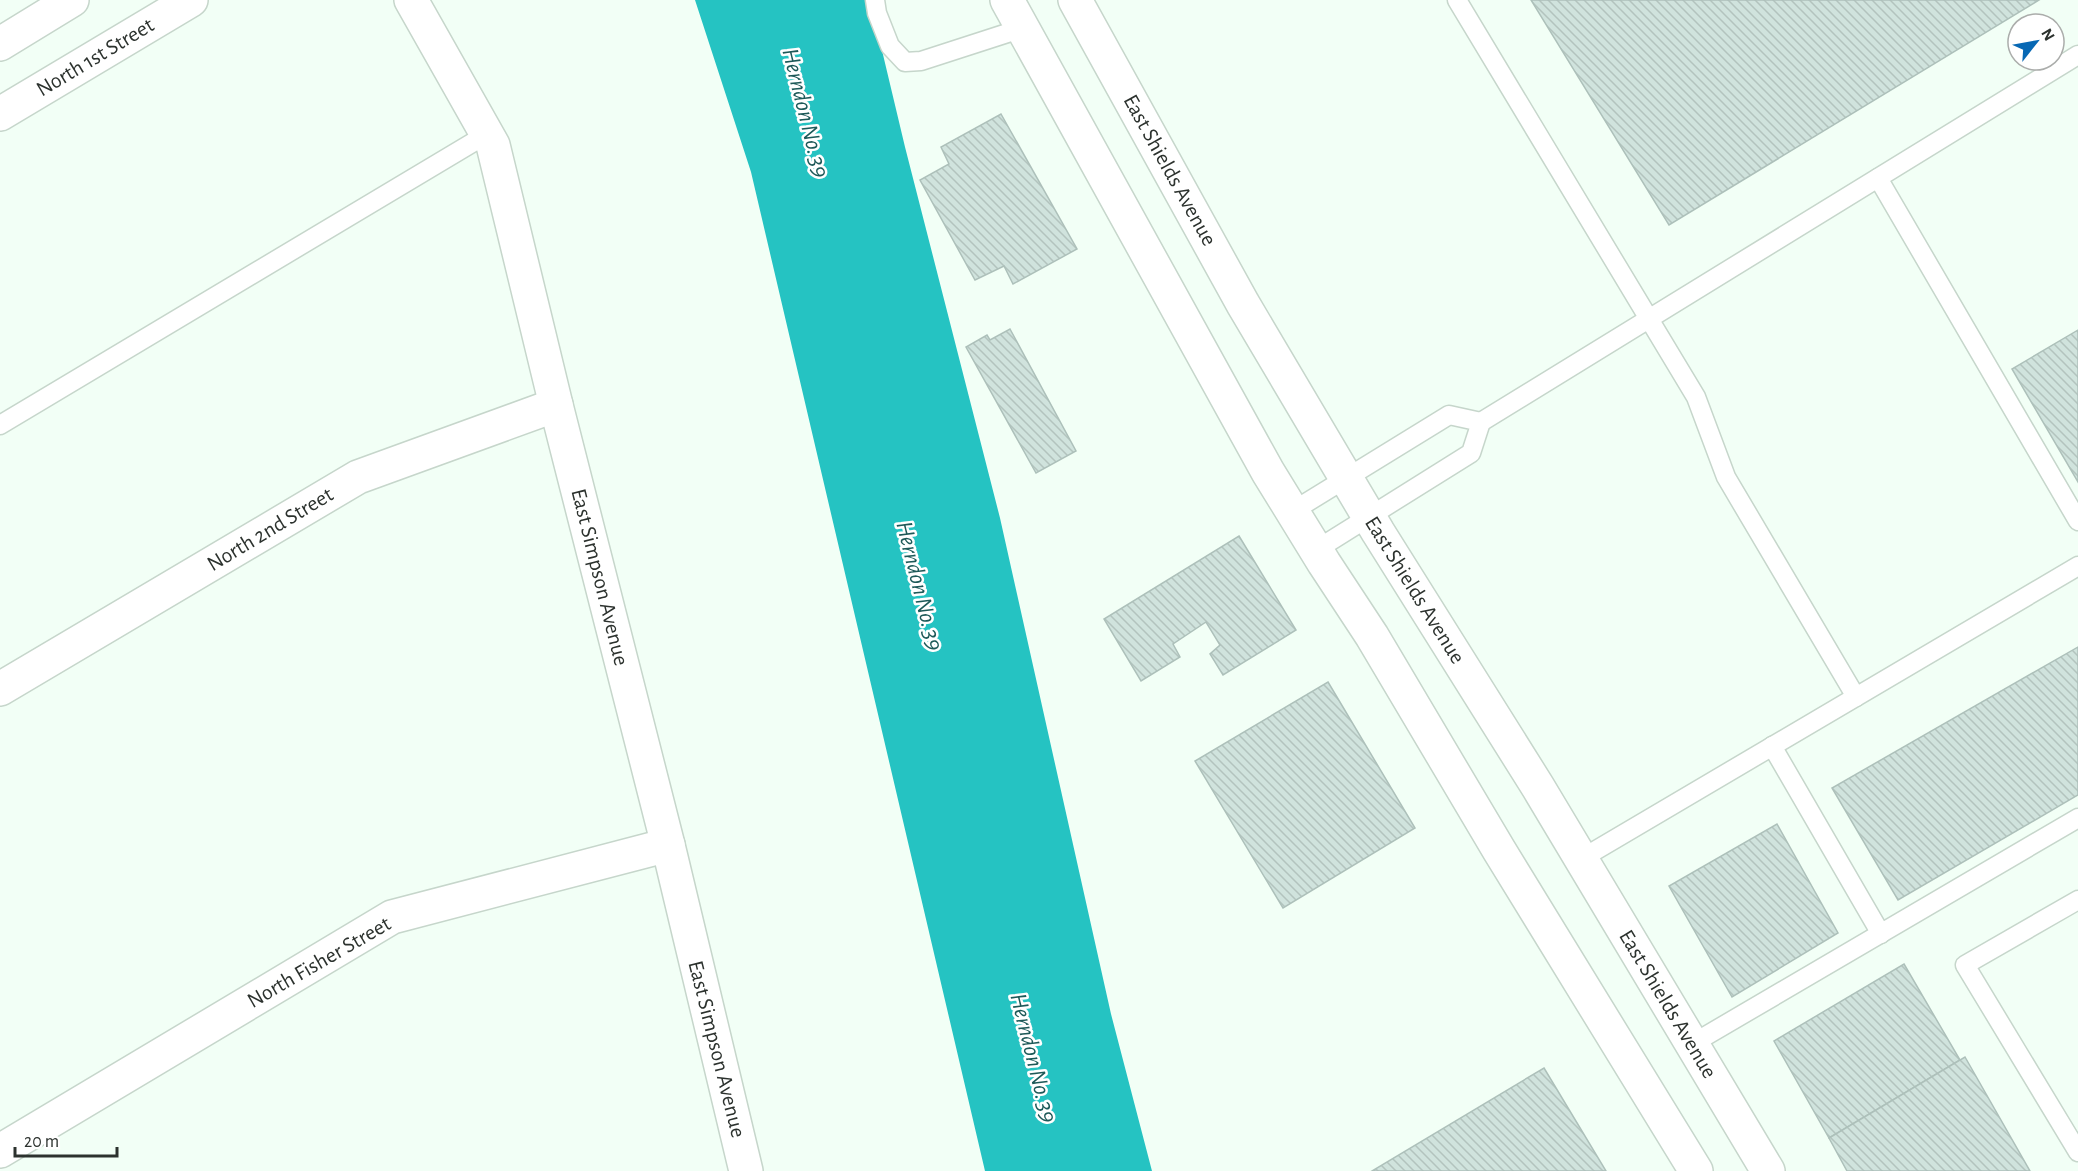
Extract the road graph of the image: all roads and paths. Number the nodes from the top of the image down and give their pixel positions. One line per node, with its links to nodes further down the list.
1 (72, 0): 10 (main road)
2 (145, 0): 12 (main road)
3 (191, 0): 12 (main road, North 1st Street)
4 (411, 0): 13 (main road, East Simpson Avenue)
5 (875, 0): 9 (lane)
6 (1007, 0): 9 (main road)
7 (1076, 0): 19 (main road, East Shields Avenue)
8 (1457, 0): 15 (lane)
9 (1023, 28): 20 (main road)
10 (0, 44)
11 (2078, 55): 14 (lane)
12 (11, 107)
13 (487, 134): 16 (main road, East Simpson Avenue); 18 (lane)
14 (1878, 178): 15 (lane); 22 (lane)
15 (1649, 318): 17 (lane); 26 (lane)
16 (556, 405): 25 (main road, North 2nd Street); 29 (main road, East Simpson Avenue)
17 (1481, 422): 19 (lane); 21 (lane)
18 (0, 425)
19 (1346, 478): 20 (lane); 21 (main road, East Shields Avenue)
20 (1293, 511): 23 (main road)
21 (1370, 517): 23 (lane); 30 (main road, East Shields Avenue)
22 (2078, 521)
23 (1316, 550): 38 (main road)
24 (2078, 566): 26 (lane)
25 (0, 689)
26 (1856, 697): 27 (lane)
27 (1772, 746): 30 (lane); 32 (lane)
28 (2078, 818): 32 (lane)
29 (668, 845): 35 (main road, North Fisher Street); 37 (main road, East Simpson Avenue)
30 (1581, 859): 33 (main road, East Shields Avenue)
31 (2078, 900): 34 (lane)
32 (1881, 934): 33 (lane)
33 (1692, 1044): 39 (main road, East Shields Avenue)
34 (2073, 1133): 36 (lane)
35 (0, 1151)
36 (2078, 1152)
37 (746, 1171)
38 (1696, 1171)
39 (1768, 1171)

